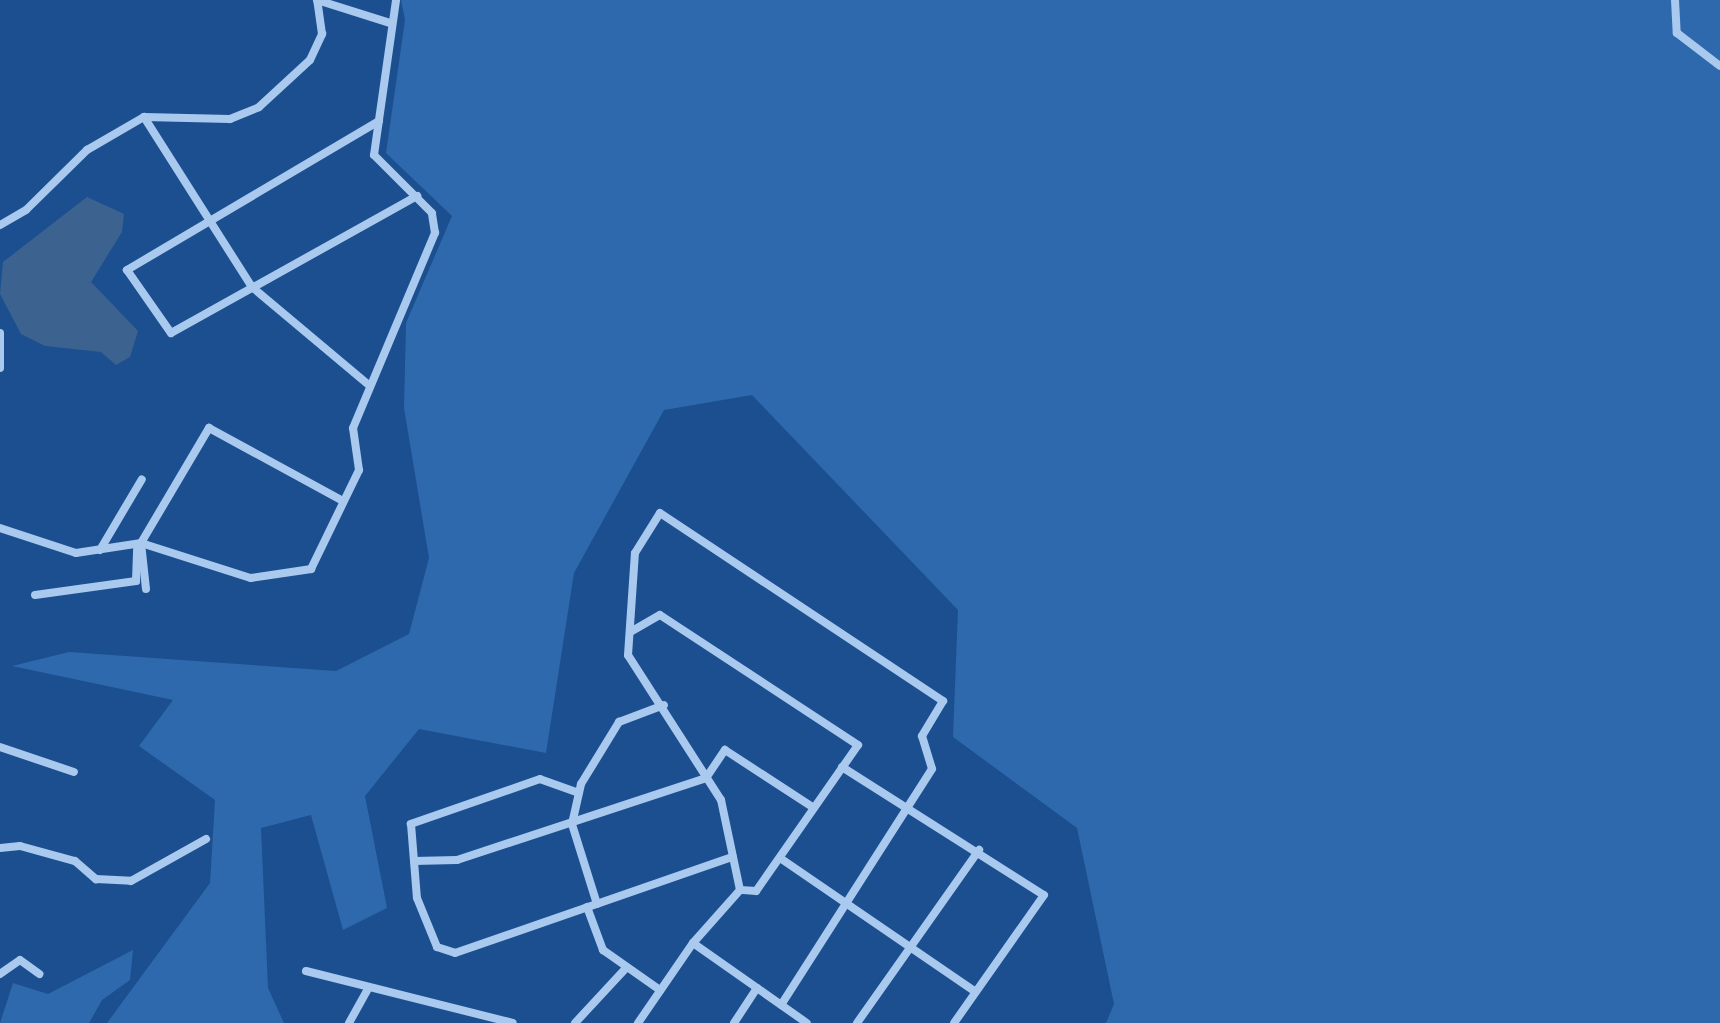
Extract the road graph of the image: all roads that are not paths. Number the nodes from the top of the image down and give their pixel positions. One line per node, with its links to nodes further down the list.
1 (396, 0): 3 (street)
2 (1675, 0): 4 (street)
3 (390, 23): 5 (street); 6 (street)
4 (1720, 66)
5 (144, 117): 8 (street); 9 (street)
6 (379, 121): 7 (street); 8 (street)
7 (417, 196): 10 (street); 13 (street)
8 (210, 218): 10 (street); 10 (street)
9 (0, 225)
10 (252, 287): 13 (street)
11 (0, 333): 12 (street)
12 (0, 368)
13 (370, 386): 15 (street)
14 (142, 479): 18 (street)
15 (341, 500): 17 (street); 17 (street)
16 (0, 528): 18 (street)
17 (139, 543): 18 (street); 19 (street); 20 (street)
18 (100, 550)
19 (146, 589)
20 (35, 595)
21 (632, 631): 22 (street); 24 (street); 29 (street)
22 (664, 705): 26 (street); 27 (street)
23 (0, 747): 25 (street)
24 (842, 767): 28 (street); 29 (street)
25 (74, 772)
26 (706, 778): 28 (street); 30 (street); 34 (street)
27 (579, 793): 30 (street); 36 (street)
28 (814, 808): 35 (street)
29 (905, 809): 33 (street); 38 (street)
30 (572, 824): 36 (street); 39 (street)
31 (206, 839): 32 (street)
32 (0, 848)
33 (979, 850): 42 (street); 50 (street)
34 (733, 857): 37 (street); 39 (street)
35 (780, 858): 37 (street); 38 (street)
36 (414, 861): 40 (street)
37 (740, 890): 41 (street)
38 (845, 902): 42 (street); 51 (street)
39 (597, 904): 40 (street)
40 (587, 907): 43 (street)
41 (693, 943): 48 (street); 49 (street)
42 (910, 947): 50 (street); 58 (street)
43 (627, 967): 49 (street); 54 (street)
44 (306, 971): 47 (street)
45 (0, 974): 46 (street)
46 (39, 974)
47 (369, 987): 52 (street); 53 (street)
48 (757, 988): 51 (street); 56 (street)
49 (660, 990): 55 (street)
50 (976, 992): 59 (street)
51 (781, 1005): 57 (street)
52 (350, 1023)
53 (513, 1023)
54 (575, 1023)
55 (638, 1023)
56 (734, 1023)
57 (807, 1023)
58 (857, 1023)
59 (954, 1023)

